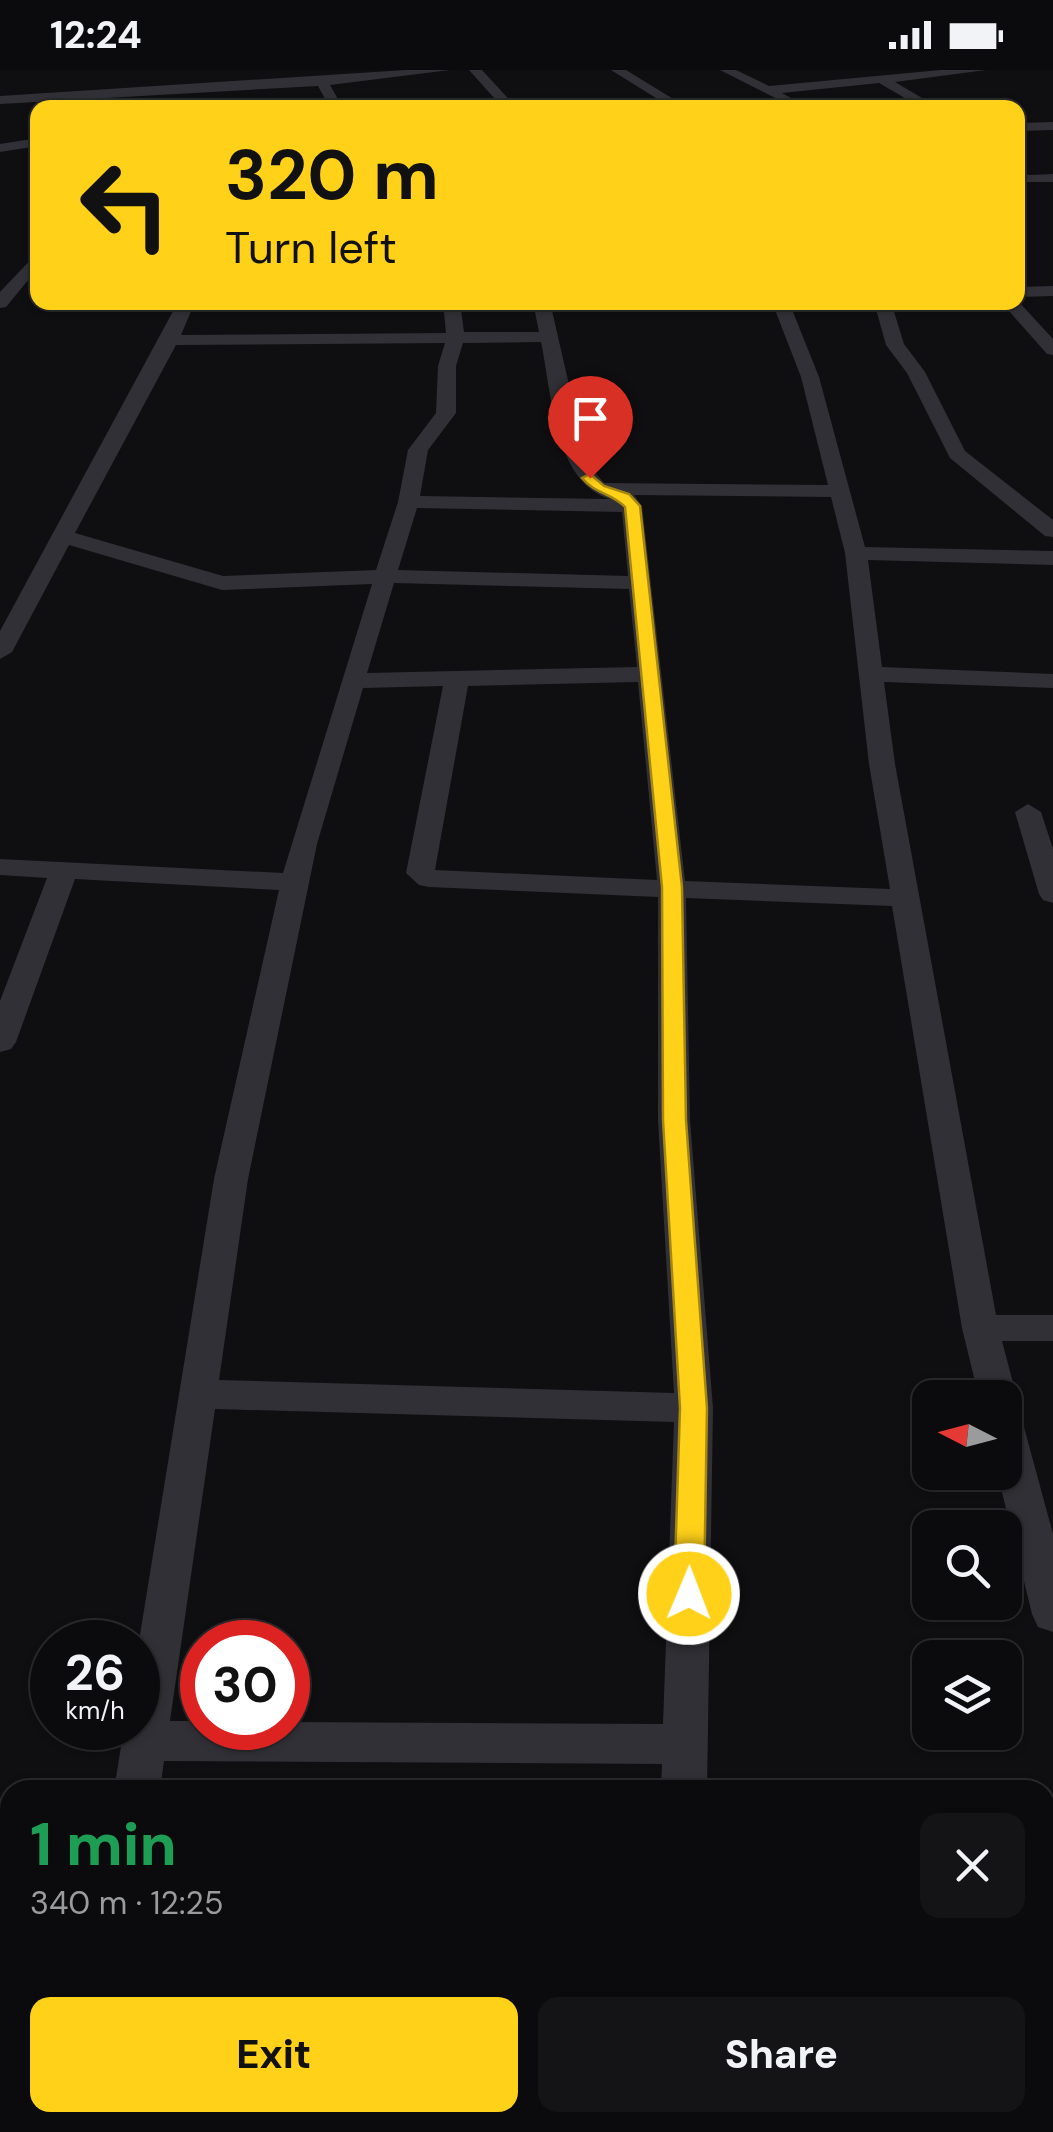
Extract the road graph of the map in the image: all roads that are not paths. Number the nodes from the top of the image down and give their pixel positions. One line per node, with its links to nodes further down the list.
1 (263, 70): 14 (street)
2 (444, 70): 9 (street)
3 (474, 70): 21 (street)
4 (617, 70): 22 (street)
5 (726, 70): 15 (street)
6 (797, 70): 12 (street)
7 (980, 70): 8 (street)
8 (923, 72): 10 (street)
9 (392, 73): 11 (street)
10 (880, 79): 12 (street); 24 (street)
11 (322, 82): 14 (street); 20 (street)
12 (839, 83): 15 (street)
13 (34, 84): 16 (street)
14 (277, 84): 19 (street)
15 (770, 90): 23 (street)
16 (44, 98): 17 (street); 18 (street)
17 (0, 100)
18 (89, 100)
19 (114, 100)
20 (332, 100)
21 (504, 100)
22 (668, 100)
23 (787, 100)
24 (918, 100)
25 (1053, 126): 26 (street)
26 (1025, 127)
27 (30, 143): 28 (street)
28 (0, 148)
29 (1025, 177): 30 (street)
30 (1053, 178)
31 (30, 265): 35 (street)
32 (1053, 291): 33 (street)
33 (1025, 292)
34 (30, 293): 35 (street)
35 (4, 296)
36 (183, 310): 44 (street)
37 (452, 310): 43 (street)
38 (543, 310): 42 (street)
39 (783, 310): 47 (street)
40 (884, 310): 50 (street)
41 (1016, 310): 45 (street)
42 (550, 337): 43 (street); 46 (street)
43 (456, 338): 44 (street); 48 (street)
44 (170, 340): 51 (street)
45 (1053, 350)
46 (598, 489): 47 (street); 49 (street)
47 (838, 491): 52 (street)
48 (408, 502): 49 (street); 54 (street)
49 (632, 506): 55 (street)
50 (1053, 532)
51 (61, 536): 54 (street); 56 (street)
52 (856, 553): 53 (street); 58 (street)
53 (1053, 558)
54 (383, 576): 55 (street); 60 (street)
55 (638, 583): 57 (street)
56 (0, 652)
57 (650, 674): 59 (street); 66 (street)
58 (872, 674): 61 (street); 68 (street)
59 (457, 678): 60 (street); 66 (street)
60 (352, 681): 65 (street)
61 (1053, 681)
62 (1028, 812): 67 (street)
63 (0, 867): 64 (street)
64 (64, 870): 65 (street); 69 (street)
65 (295, 882): 73 (street)
66 (672, 887): 68 (street); 74 (street)
67 (1053, 894)
68 (905, 898): 70 (street)
69 (0, 1042)
70 (980, 1328): 71 (street); 72 (street)
71 (1053, 1328)
72 (993, 1380)
73 (197, 1394): 74 (street); 77 (street)
74 (694, 1408): 79 (street)
75 (1021, 1490): 76 (street)
76 (1053, 1614)
77 (160, 1632)
78 (160, 1742): 79 (street)
79 (685, 1744): 82 (street)
80 (142, 1750): 81 (street)
81 (138, 1780)
82 (684, 1780)

